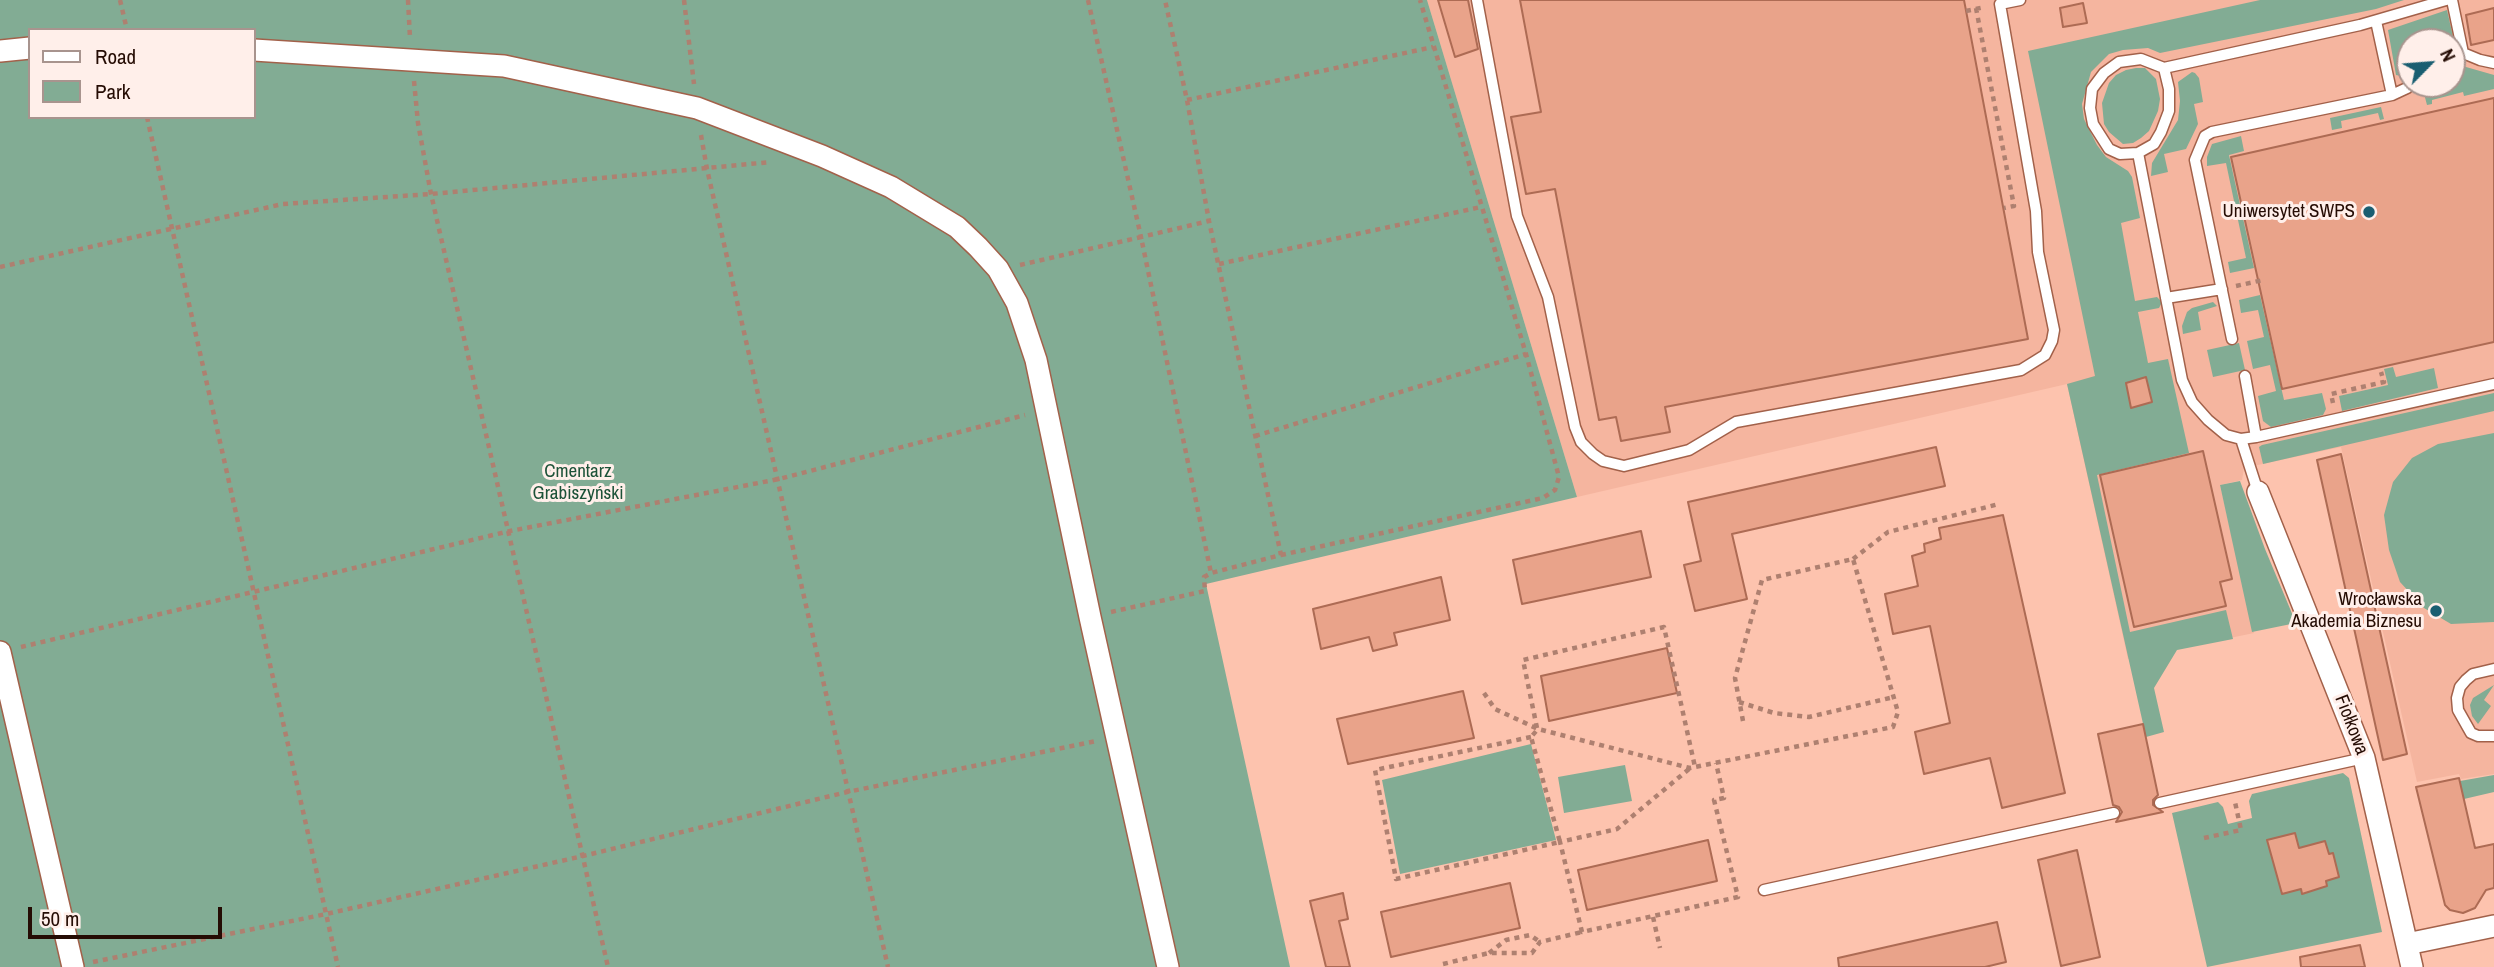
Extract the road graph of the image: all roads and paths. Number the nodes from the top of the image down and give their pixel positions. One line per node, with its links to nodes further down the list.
1 (120, 0): 13 (path)
2 (408, 0): 20 (path)
3 (684, 0): 26 (path)
4 (1088, 0): 36 (path)
5 (1165, 0): 25 (path)
6 (1420, 0): 15 (path)
7 (1477, 0): 8 (lane)
8 (2020, 0)
9 (2445, 0): 12 (lane)
10 (2452, 0): 14 (lane)
11 (1976, 8): 33 (path)
12 (2376, 20): 22 (lane); 24 (lane)
13 (127, 28)
14 (2455, 28)
15 (1433, 47): 25 (path); 32 (path)
16 (28, 48): 18 (street)
17 (256, 50): 20 (street)
18 (0, 51)
19 (2466, 56): 21 (lane)
20 (412, 58): 26 (street); 31 (path)
21 (2494, 63)
22 (2164, 68): 28 (lane); 28 (lane)
23 (2396, 93): 24 (lane)
24 (2392, 95): 41 (lane)
25 (1187, 100): 34 (path)
26 (697, 108): 30 (path); 39 (street)
27 (147, 119): 35 (path)
28 (2138, 153): 42 (lane)
29 (783, 160): 30 (path)
30 (707, 169): 31 (path); 53 (path)
31 (431, 194): 35 (path); 56 (path)
32 (1481, 207): 37 (path); 44 (path)
33 (2004, 208)
34 (1209, 221): 36 (path); 37 (path)
35 (172, 227): 38 (path); 60 (path)
36 (1141, 237): 39 (path); 59 (path)
37 (1219, 265): 50 (path)
38 (0, 267)
39 (998, 269): 48 (street)
40 (2263, 280): 41 (path)
41 (2222, 289): 42 (lane); 43 (lane)
42 (2166, 298): 52 (lane)
43 (2232, 339)
44 (1525, 354): 50 (path); 57 (path)
45 (2381, 372): 49 (path)
46 (2245, 376): 51 (lane)
47 (2494, 384): 49 (lane)
48 (1046, 409): 53 (path); 61 (street)
49 (2336, 419): 51 (lane)
50 (1255, 436): 57 (path)
51 (2256, 437): 52 (lane)
52 (2241, 439): 54 (lane)
53 (779, 479): 56 (path); 76 (path)
54 (2258, 492): 72 (street, Fiołkowa)
55 (2000, 504): 58 (path)
56 (510, 531): 60 (path); 81 (path)
57 (1281, 555): 59 (path)
58 (1853, 559): 65 (path); 66 (path)
59 (1210, 573): 61 (path)
60 (253, 591): 62 (path); 83 (path)
61 (1090, 617): 70 (street)
62 (0, 652): 92 (street)
63 (2494, 669): 69 (lane)
64 (1484, 693): 68 (path)
65 (1894, 697): 66 (path); 73 (path)
66 (1739, 702): 67 (path)
67 (1743, 721)
68 (1538, 729): 71 (path); 74 (path); 74 (path)
69 (2494, 736)
70 (1118, 737): 76 (path); 96 (street)
71 (1531, 737): 80 (path); 80 (path)
72 (2364, 758): 75 (lane); 88 (street, Fiołkowa)
73 (1716, 763): 74 (path); 84 (path)
74 (1693, 768): 80 (path)
75 (2231, 788): 77 (lane); 79 (path)
76 (847, 792): 81 (path); 95 (path)
77 (2160, 803)
78 (2114, 813): 82 (lane)
79 (2204, 838)
80 (1560, 842): 86 (path)
81 (583, 856): 83 (path); 94 (path)
82 (1764, 890)
83 (326, 914): 92 (path); 93 (path)
84 (1653, 917): 86 (path); 89 (path)
85 (2494, 926): 88 (street)
86 (1582, 932): 87 (path)
87 (1539, 942): 90 (path); 90 (path)
88 (2407, 944): 97 (street, Fiołkowa)
89 (1660, 948)
90 (1489, 953): 91 (path)
91 (1443, 964)
92 (73, 967)
93 (338, 967)
94 (608, 967)
95 (888, 967)
96 (1168, 967)
97 (2412, 967)

